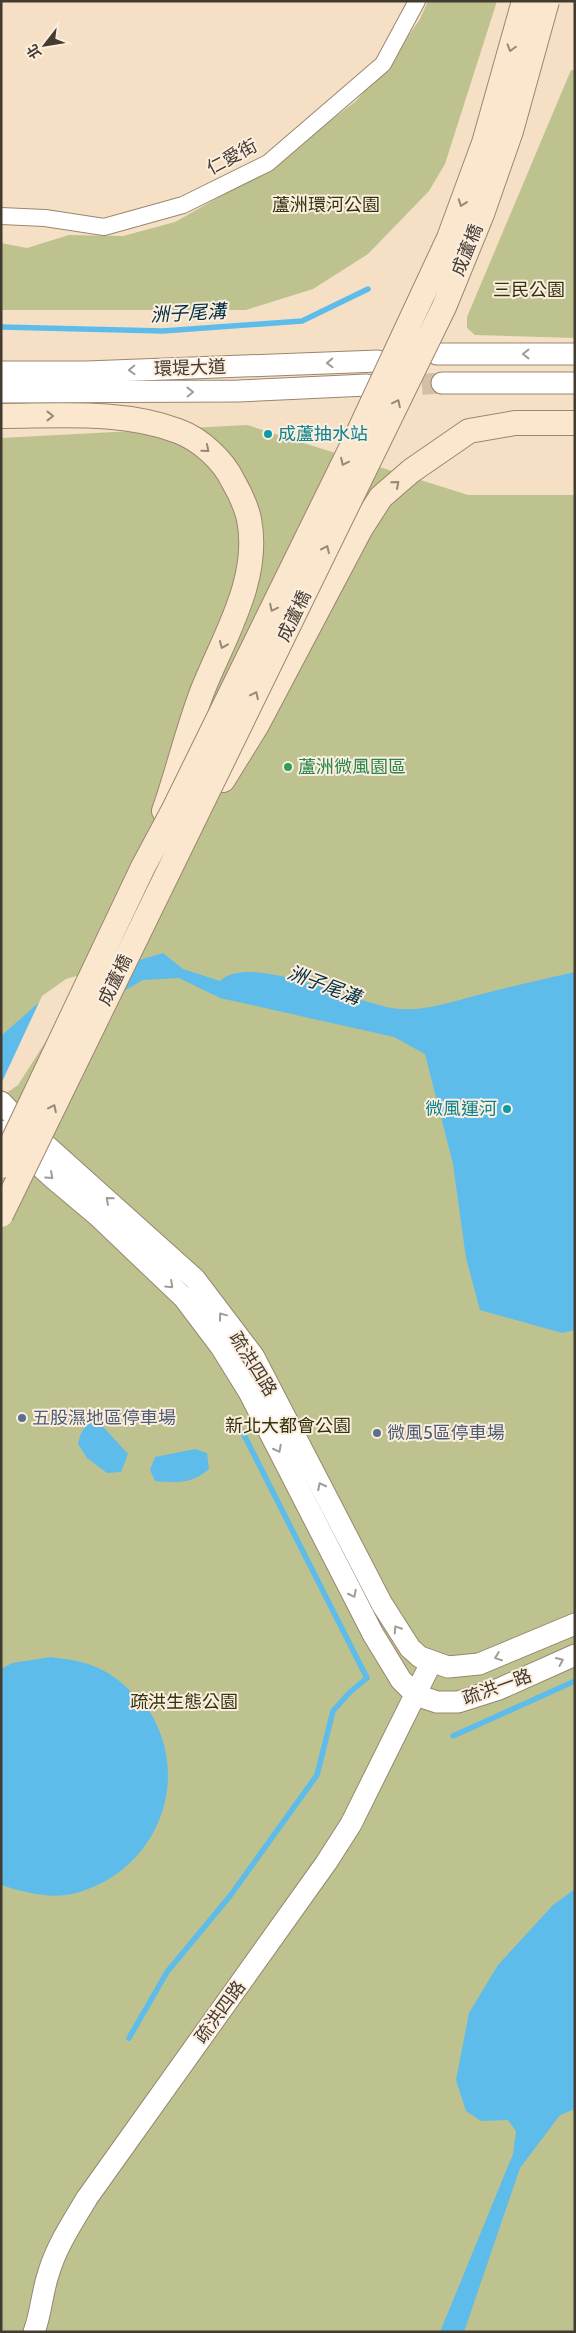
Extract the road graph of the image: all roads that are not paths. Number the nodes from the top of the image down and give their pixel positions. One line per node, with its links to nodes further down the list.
1 (417, 1): 4 (street, 仁愛街)
2 (524, 1): 17 (main road, 成蘆橋, one-way to 17, bridge)
3 (547, 1): 18 (main road, 成蘆橋, one-way to 3, bridge)
4 (1, 216)
5 (437, 354): 6 (street, one-way to 5)
6 (575, 354)
7 (378, 361): 8 (street, 環堤大道, one-way to 8)
8 (1, 372)
9 (442, 383): 10 (street)
10 (575, 383)
11 (367, 386): 12 (street, 環堤大道, one-way to 11)
12 (1, 392)
13 (1, 416): 17 (main road, one-way to 17, bridge)
14 (515, 423): 15 (main road); 16 (main road); 18 (main road, one-way to 14, bridge)
15 (575, 423)
16 (575, 435)
17 (143, 867): 21 (main road, 成蘆橋, bridge)
18 (145, 919): 22 (main road, 成蘆橋, one-way to 18, bridge)
19 (4, 1106): 25 (street, 疏洪四路, one-way to 19)
20 (1, 1131): 26 (street, 疏洪四路, one-way to 26)
21 (1, 1166)
22 (1, 1215)
23 (575, 1624): 25 (street, 疏洪一路, one-way to 25)
24 (575, 1655): 26 (street, 疏洪一路, one-way to 24)
25 (431, 1663): 26 (street, 疏洪四路)
26 (416, 1695): 27 (street, 疏洪四路)
27 (34, 2332)

